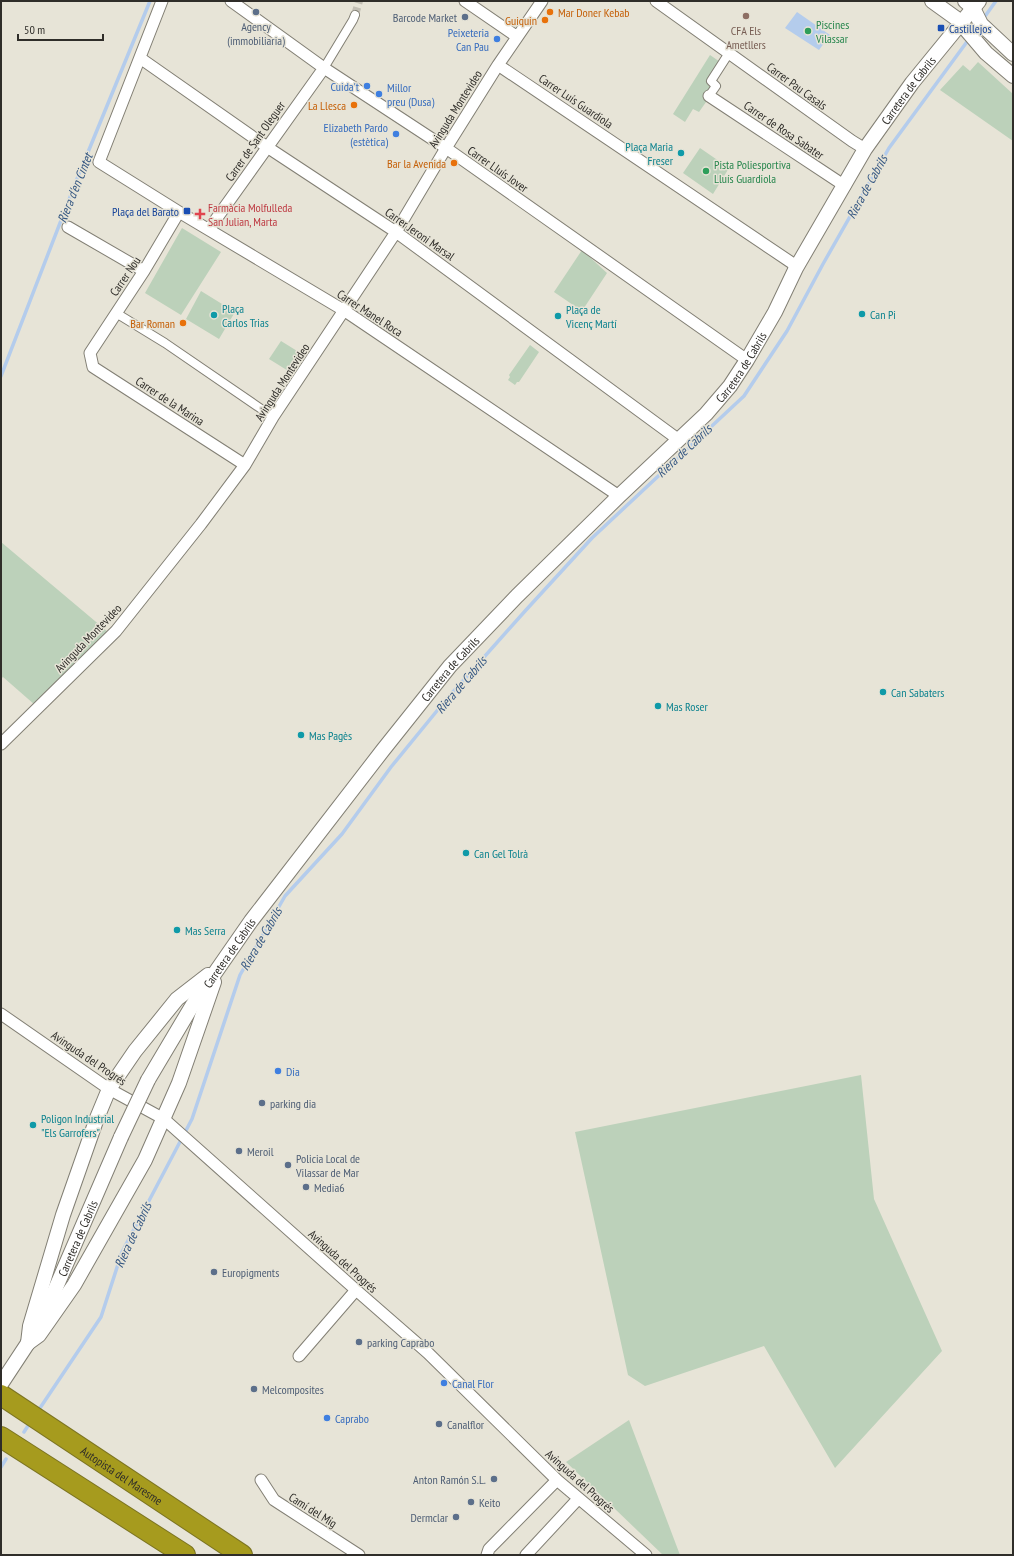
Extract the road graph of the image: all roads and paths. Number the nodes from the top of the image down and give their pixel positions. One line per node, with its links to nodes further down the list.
1 (162, 1): 14 (street)
2 (465, 1): 11 (street)
3 (542, 1): 11 (street, Avinguda Montevideo)
4 (656, 1): 12 (street, Carrer Pau Casals)
5 (932, 1): 9 (street)
6 (234, 2): 16 (street, Carrer Lluís Jover)
7 (972, 3): 9 (street, Carretera de Cabrils); 10 (street)
8 (355, 14): 16 (street)
9 (967, 26): 10 (street); 17 (street); 21 (street, Carretera de Cabrils)
10 (990, 35): 13 (street)
11 (516, 36): 15 (street, Avinguda Montevideo)
12 (729, 52): 18 (street); 21 (street, Carrer Pau Casals)
13 (1013, 54)
14 (140, 58): 19 (street, Carrer Jeroni Marsal); 23 (street, Carrer Manel Roca)
15 (498, 65): 20 (street, Avinguda Montevideo); 27 (street, Carrer Luís Guardiola)
16 (324, 68): 19 (street, Carrer de Sant Oleguer); 20 (street, Carrer Lluís Jover)
17 (1013, 76)
18 (709, 96): 22 (street, Carrer de Rosa Sabater)
19 (267, 147): 25 (street, Carrer de Sant Oleguer); 26 (street, Carrer Jeroni Marsal)
20 (446, 148): 26 (street, Avinguda Montevideo); 32 (street, Carrer Lluís Jover)
21 (865, 149): 22 (street, Carretera de Cabrils)
22 (845, 186): 27 (street, Carretera de Cabrils)
23 (179, 212): 25 (street, Carrer Manel Roca); 28 (street, Carrer Nou)
24 (68, 226): 28 (street)
25 (209, 229): 29 (street, Carrer Manel Roca)
26 (396, 232): 29 (street, Avinguda Montevideo); 34 (street, Carrer Jeroni Marsal)
27 (796, 268): 32 (street, Carretera de Cabrils)
28 (144, 271): 30 (street, Carrer Nou)
29 (344, 311): 33 (street, Avinguda Montevideo); 36 (street, Carrer Manel Roca)
30 (116, 313): 31 (street, Carrer Nou); 33 (street)
31 (90, 353): 35 (street, Carrer de la Marina)
32 (748, 360): 34 (street, Carretera de Cabrils)
33 (274, 417): 35 (street, Avinguda Montevideo)
34 (679, 440): 36 (street, Carretera de Cabrils)
35 (245, 465): 37 (street, Avinguda Montevideo)
36 (619, 496): 38 (street, Carretera de Cabrils)
37 (1, 744)
38 (221, 965): 40 (street); 41 (street); 43 (street, Carretera de Cabrils, bridge)
39 (1, 1014): 40 (street, Avinguda del Progrés)
40 (109, 1089): 41 (street, Avinguda del Progrés); 43 (street)
41 (164, 1118): 42 (street, Avinguda del Progrés); 43 (street)
42 (356, 1290): 44 (street); 48 (street, Avinguda del Progrés)
43 (28, 1343): 45 (street, Carretera de Cabrils)
44 (298, 1356)
45 (2, 1386): 51 (highway, Autopista del Maresme)
46 (1, 1437): 50 (highway)
47 (261, 1480): 52 (street, Camí del Mig)
48 (557, 1480): 49 (street, Avinguda del Progrés); 53 (street)
49 (578, 1499): 54 (street); 55 (street, Avinguda del Progrés)
50 (185, 1555)
51 (242, 1555)
52 (359, 1555)
53 (487, 1555)
54 (526, 1555)
55 (646, 1555)

